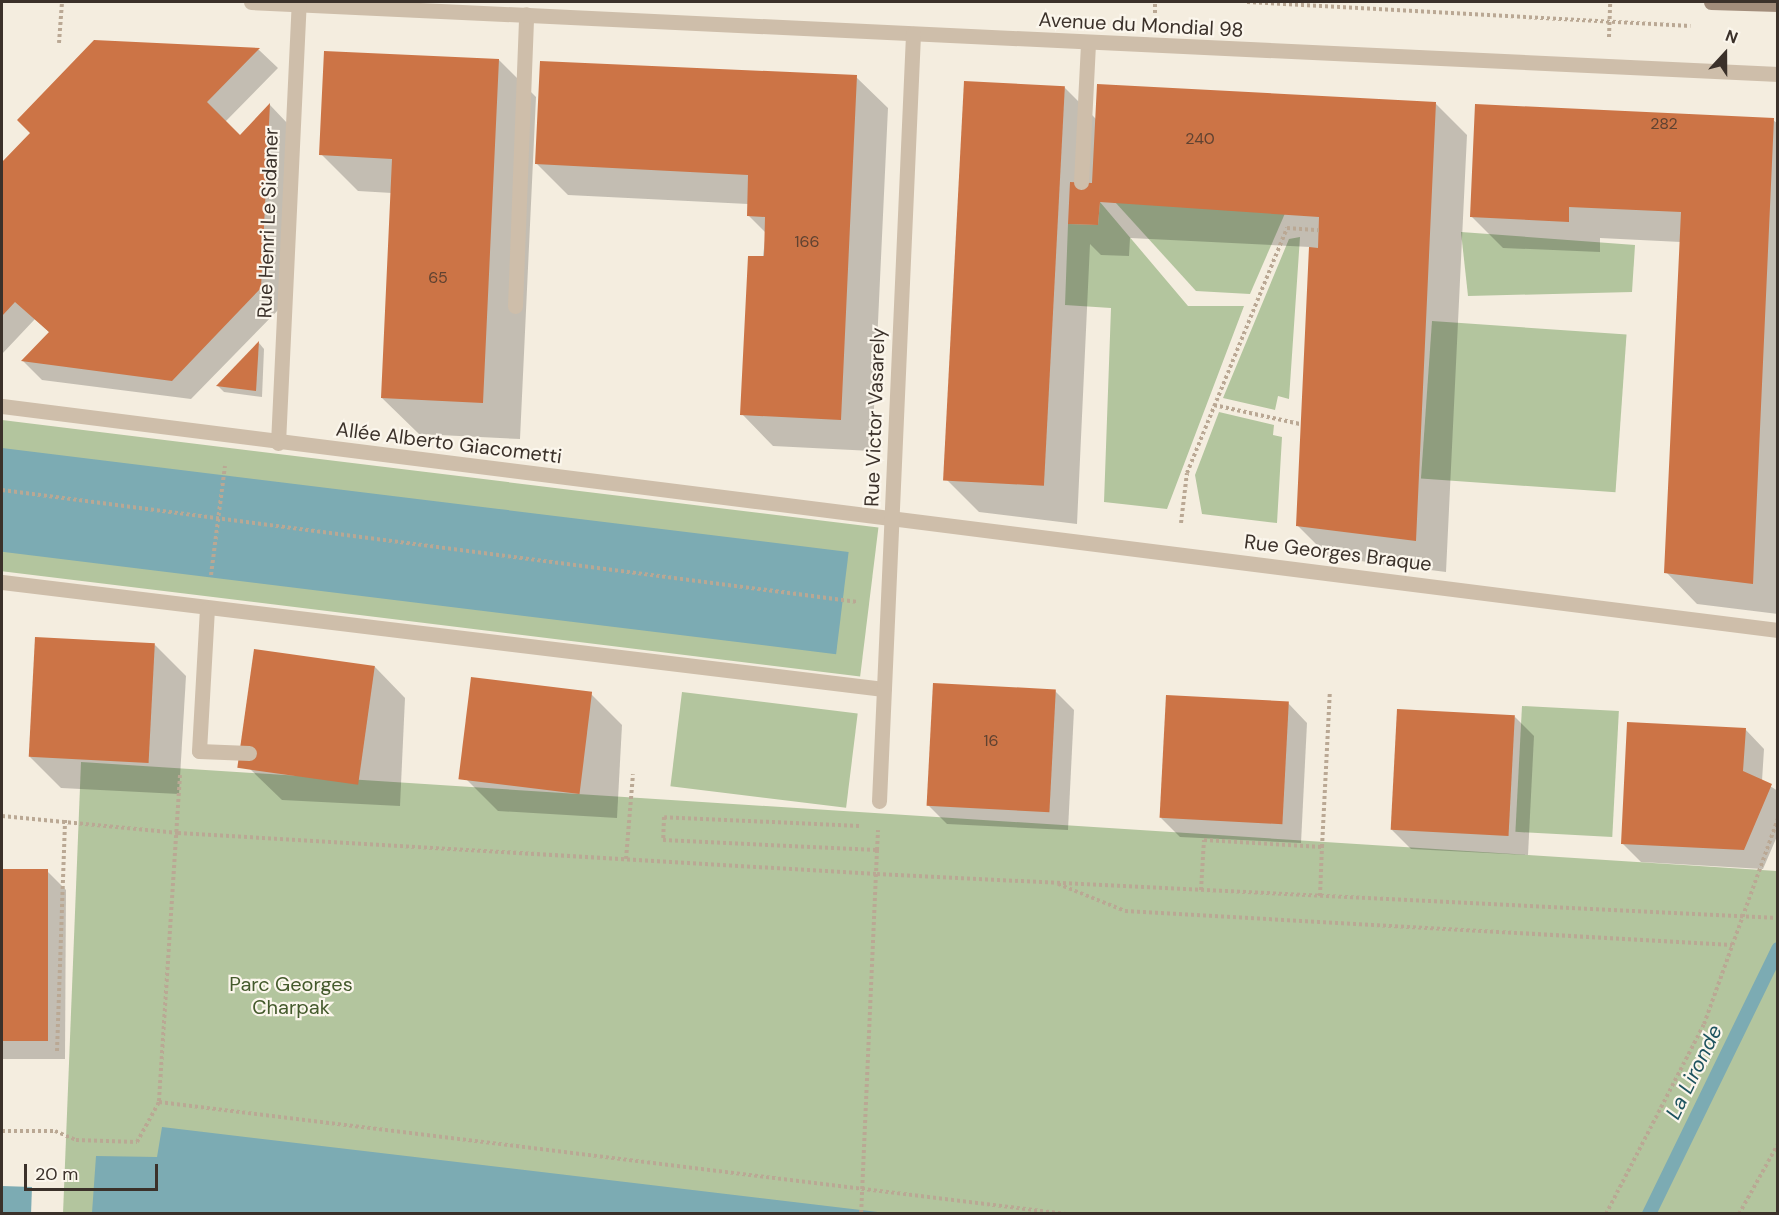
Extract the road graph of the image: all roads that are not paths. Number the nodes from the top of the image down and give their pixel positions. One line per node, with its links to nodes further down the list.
1 (251, 2): 4 (street, Avenue du Mondial 98)
2 (1711, 2): 3 (main road)
3 (1778, 4)
4 (299, 5): 5 (street, Avenue du Mondial 98); 12 (street, Rue Henri Le Sidaner)
5 (526, 14): 6 (street, Avenue du Mondial 98); 10 (street)
6 (913, 34): 7 (street, Avenue du Mondial 98); 13 (street, Rue Victor Vasarely)
7 (1088, 44): 8 (street, Avenue du Mondial 98); 9 (street)
8 (1778, 74)
9 (1081, 182)
10 (515, 306)
11 (2, 406): 12 (street, Allée Alberto Giacometti)
12 (278, 443): 13 (street, Allée Alberto Giacometti)
13 (892, 521): 16 (street, Rue Georges Braque); 17 (street, Rue Victor Vasarely)
14 (2, 582): 15 (street)
15 (207, 609): 17 (street); 18 (street)
16 (1778, 630)
17 (884, 689): 19 (street, Rue Victor Vasarely)
18 (249, 753)
19 (879, 801)

